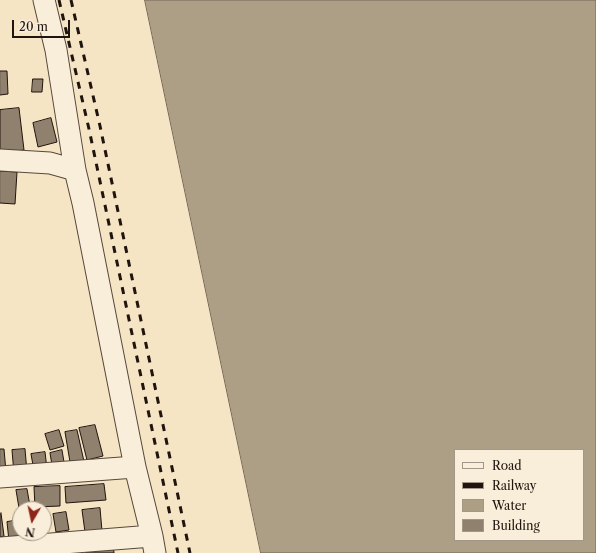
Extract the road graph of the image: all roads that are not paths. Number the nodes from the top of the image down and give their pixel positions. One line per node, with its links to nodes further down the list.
1 (44, 0): 3 (street)
2 (0, 160): 3 (street)
3 (75, 170): 4 (street)
4 (135, 467): 5 (street); 6 (street)
5 (0, 477)
6 (154, 544): 7 (street)
7 (0, 548)

